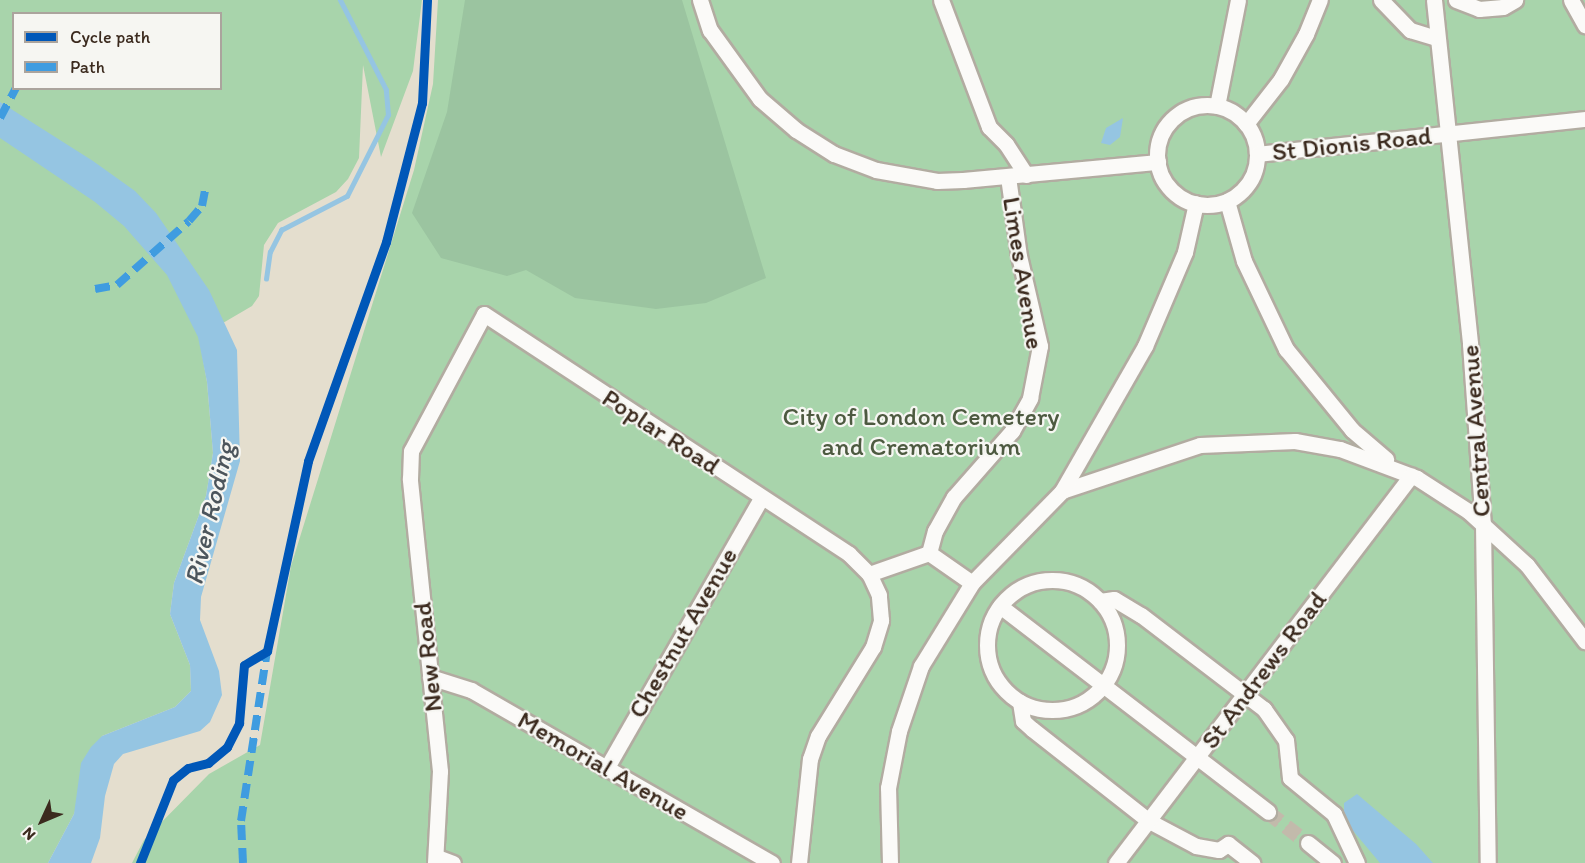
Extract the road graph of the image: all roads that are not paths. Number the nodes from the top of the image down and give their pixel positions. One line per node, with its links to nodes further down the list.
1 (700, 0): 18 (lane, Limes Avenue)
2 (941, 0): 18 (lane)
3 (1238, 0): 12 (lane)
4 (1320, 0): 14 (lane)
5 (1381, 0): 11 (lane)
6 (1434, 0): 11 (lane, Central Avenue)
7 (1456, 0): 8 (lane)
8 (1515, 0)
9 (1571, 0): 10 (lane)
10 (1585, 25)
11 (1436, 38): 15 (lane, Central Avenue)
12 (1217, 106): 14 (lane); 17 (lane)
13 (1585, 119): 15 (lane, St Dionis Road)
14 (1246, 124): 16 (lane)
15 (1446, 134): 16 (lane, St Dionis Road); 25 (lane, Central Avenue)
16 (1257, 154): 19 (lane)
17 (1158, 162): 18 (lane); 20 (lane)
18 (1017, 176): 26 (lane, Limes Avenue)
19 (1227, 201): 20 (lane); 22 (lane)
20 (1196, 204): 23 (lane)
21 (411, 451): 24 (lane, Poplar Road); 32 (lane, New Road)
22 (1411, 476): 23 (lane); 25 (lane); 34 (lane, St Andrews Road)
23 (1062, 491): 28 (lane)
24 (761, 498): 27 (lane, Poplar Road); 37 (lane, Chestnut Avenue)
25 (1483, 524): 31 (lane); 52 (lane, Central Avenue)
26 (929, 553): 27 (lane); 28 (lane)
27 (869, 574): 45 (lane)
28 (972, 583): 46 (lane)
29 (1100, 601): 30 (lane); 33 (lane); 34 (lane)
30 (1000, 606): 33 (lane); 35 (lane)
31 (1585, 641)
32 (430, 677): 37 (lane, Memorial Avenue); 42 (lane, New Road)
33 (1104, 685): 35 (lane); 36 (lane)
34 (1245, 693): 36 (lane, St Andrews Road); 51 (lane)
35 (1020, 702): 39 (lane)
36 (1198, 758): 38 (lane); 39 (lane, St Andrews Road)
37 (606, 769): 44 (lane, Memorial Avenue)
38 (1268, 812)
39 (1149, 821): 41 (lane); 47 (lane, St Andrews Road)
40 (1308, 843): 50 (lane)
41 (1219, 850): 48 (lane); 49 (lane)
42 (436, 860): 43 (lane)
43 (453, 863)
44 (772, 863)
45 (799, 863)
46 (890, 863)
47 (1116, 863)
48 (1235, 863)
49 (1252, 863)
50 (1333, 863)
51 (1357, 863)
52 (1488, 863)

